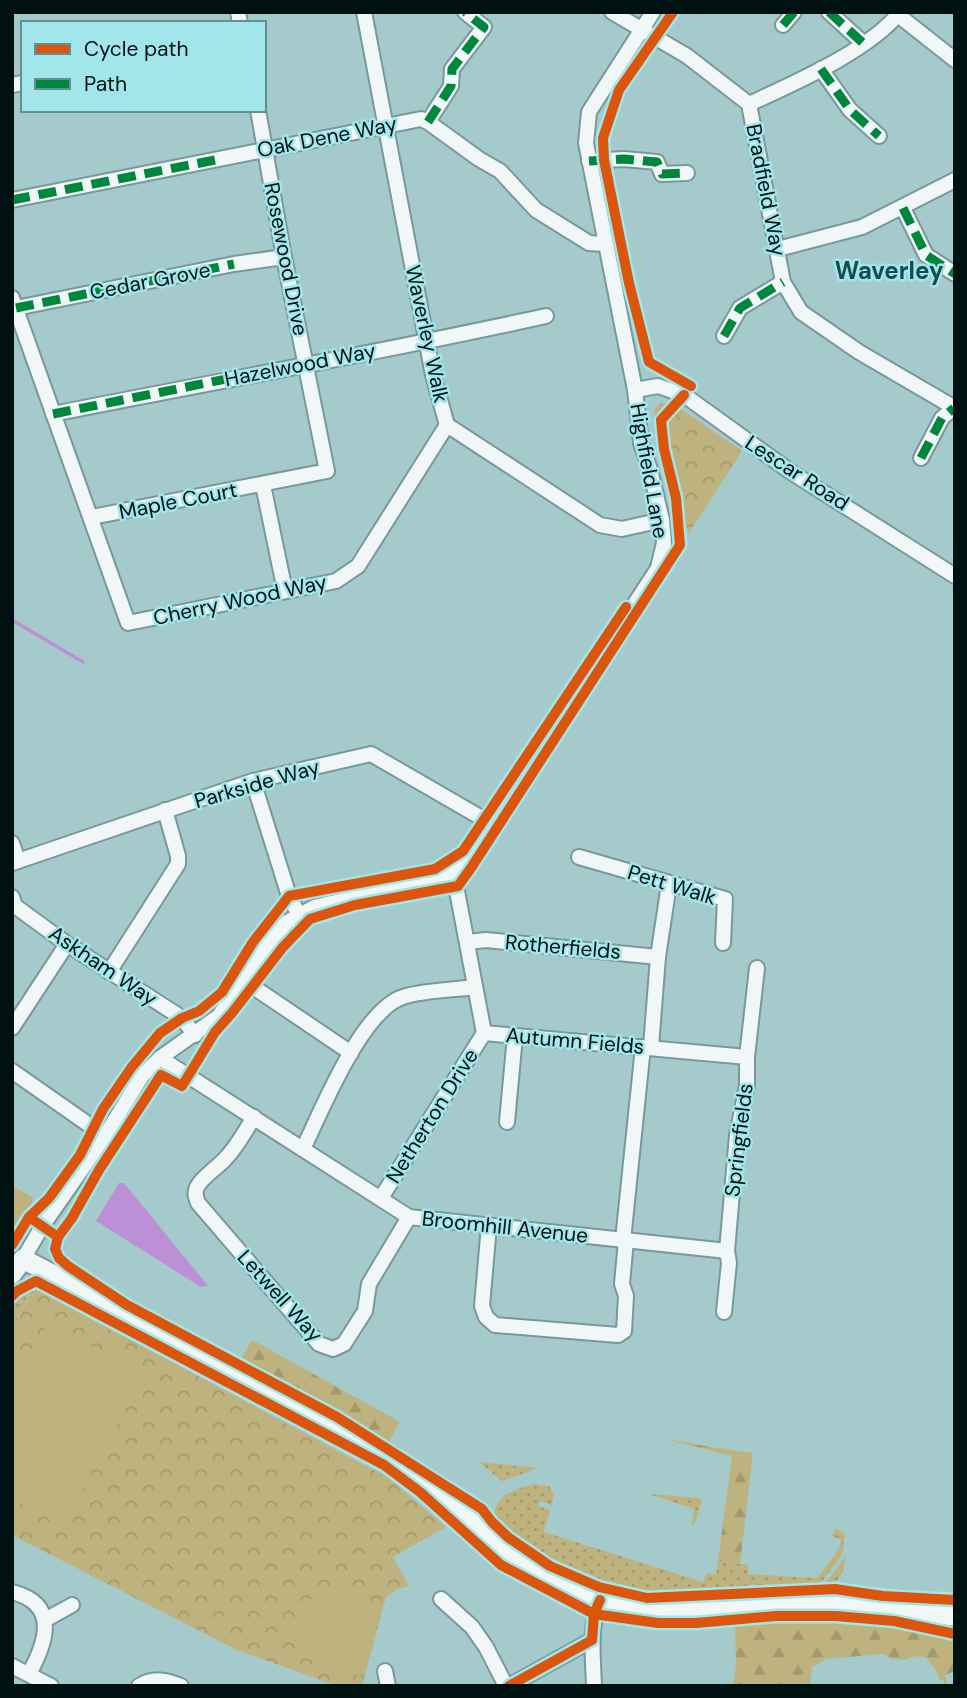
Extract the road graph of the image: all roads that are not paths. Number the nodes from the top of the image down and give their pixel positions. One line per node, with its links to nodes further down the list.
1 (364, 12): 16 (street, Waverley Walk)
2 (466, 12): 15 (street)
3 (612, 12): 9 (street, Bradfield Way)
4 (653, 12): 9 (street, Highfield Lane)
5 (794, 12): 8 (street)
6 (829, 12): 10 (street)
7 (899, 14): 10 (street); 11 (street)
8 (783, 25)
9 (641, 30): 13 (street, Bradfield Way); 19 (street, Highfield Lane)
10 (863, 43): 12 (street)
11 (955, 60)
12 (821, 69): 13 (street); 17 (street)
13 (749, 104): 25 (street, Bradfield Way)
14 (258, 112): 18 (street, Rosewood Drive)
15 (428, 122): 16 (street, Oak Dene Way); 24 (street, Oak Dene Way)
16 (384, 126): 18 (street, Oak Dene Way); 32 (street, Waverley Walk)
17 (879, 136)
18 (266, 149): 22 (street, Oak Dene Way); 26 (street, Rosewood Drive)
19 (589, 161): 20 (street); 24 (street, Highfield Lane)
20 (687, 173)
21 (955, 180): 23 (street)
22 (12, 200)
23 (903, 208): 25 (street); 27 (street)
24 (604, 244): 34 (street, Highfield Lane)
25 (778, 248): 28 (street, Bradfield Way)
26 (284, 257): 29 (street, Cedar Grove); 33 (street, Rosewood Drive)
27 (955, 274)
28 (783, 282): 31 (street, Bradfield Way); 35 (street, Bradfield Way)
29 (14, 303): 36 (street, Cherry Wood Way)
30 (546, 316): 32 (street, Hazelwood Way)
31 (724, 336)
32 (427, 342): 33 (street, Hazelwood Way); 37 (street, Waverley Walk)
33 (307, 363): 36 (street, Hazelwood Way); 39 (street, Rosewood Drive)
34 (635, 390): 41 (street, Highfield Lane); 42 (street, Lescar Road)
35 (955, 408): 38 (street, Bradfield Way)
36 (54, 414): 40 (street, Cherry Wood Way)
37 (447, 425): 41 (street, Waverley Walk); 43 (street, Cherry Wood Way)
38 (921, 458)
39 (263, 485): 40 (street, Maple Court); 43 (street)
40 (92, 517): 43 (street, Cherry Wood Way)
41 (662, 520): 46 (street, Highfield Lane)
42 (955, 576)
43 (285, 591)
44 (253, 781): 45 (street, Parkside Way); 46 (street, Parkside Way); 53 (street)
45 (165, 810): 49 (street, Parkside Way); 59 (street)
46 (492, 824): 50 (street, Highfield Lane)
47 (12, 843): 49 (street)
48 (579, 857): 51 (street, Pett Walk)
49 (15, 862)
50 (453, 870): 53 (street, Highfield Lane); 54 (street, Autumn Fields)
51 (669, 884): 55 (street, Pett Walk); 57 (street)
52 (12, 897): 56 (street, Askham Way)
53 (299, 915): 60 (street, Highfield Lane)
54 (468, 942): 57 (street, Rotherfields); 61 (street, Autumn Fields)
55 (723, 943)
56 (67, 944): 59 (street, Askham Way); 62 (street)
57 (658, 957): 66 (street)
58 (757, 968): 68 (street, Springfields)
59 (109, 972): 64 (street, Askham Way)
60 (243, 980): 64 (street, Highfield Lane); 67 (street)
61 (475, 987): 63 (street, Autumn Fields); 67 (street)
62 (12, 1028)
63 (484, 1034): 65 (street, Autumn Fields); 75 (street, Netherton Drive)
64 (195, 1035): 69 (street, Highfield Lane)
65 (515, 1036): 66 (street, Autumn Fields); 72 (street)
66 (647, 1047): 68 (street, Autumn Fields); 78 (street)
67 (351, 1053): 74 (street)
68 (747, 1057): 79 (street, Springfields)
69 (160, 1058): 71 (street, Broomhill Avenue); 73 (street, Highfield Lane)
70 (12, 1071): 73 (street)
71 (254, 1116): 74 (street, Broomhill Avenue); 76 (street, Letwell Way)
72 (508, 1122)
73 (105, 1136): 80 (street, Highfield Lane)
74 (303, 1149): 75 (street, Broomhill Avenue)
75 (381, 1198): 76 (street, Broomhill Avenue)
76 (410, 1217): 77 (street, Broomhill Avenue)
77 (489, 1225): 78 (street, Broomhill Avenue); 78 (street)
78 (624, 1240): 79 (street, Broomhill Avenue)
79 (727, 1251): 81 (street, Springfields)
80 (18, 1266): 84 (main road)
81 (724, 1312)
82 (12, 1592): 87 (street)
83 (441, 1599): 94 (street)
84 (600, 1600): 86 (main road); 88 (street)
85 (72, 1605): 87 (street)
86 (955, 1616)
87 (45, 1619): 90 (street)
88 (592, 1640): 94 (street); 95 (street)
89 (12, 1666): 90 (street)
90 (29, 1674): 91 (street)
91 (51, 1686)
92 (139, 1686): 93 (street)
93 (181, 1686)
94 (507, 1686)
95 (594, 1686)

